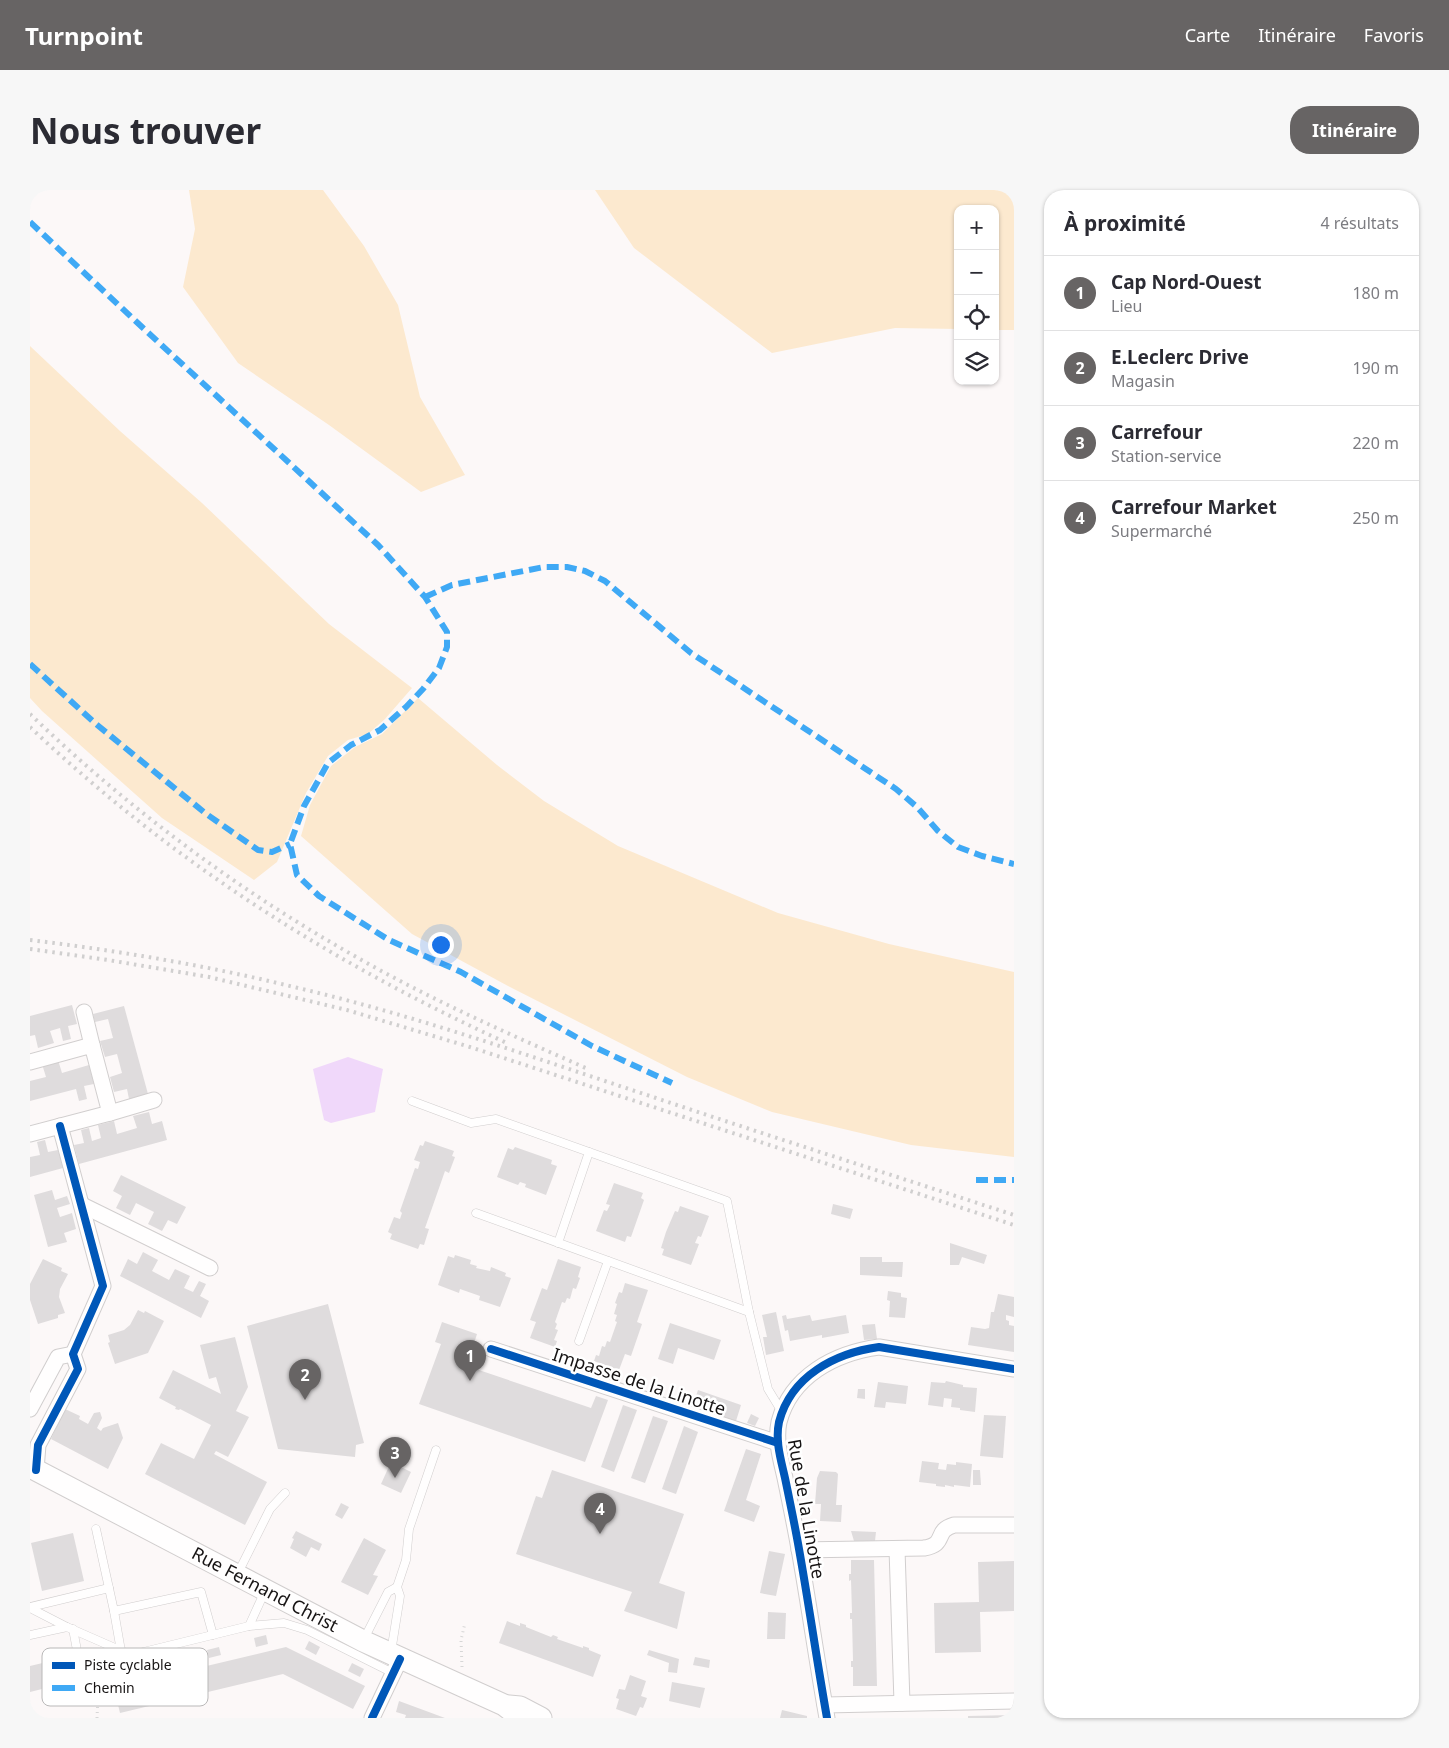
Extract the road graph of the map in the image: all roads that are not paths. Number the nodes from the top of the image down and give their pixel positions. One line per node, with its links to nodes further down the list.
1 (84, 1012): 2 (street)
2 (92, 1045): 3 (street); 6 (street)
3 (30, 1062)
4 (154, 1100): 6 (street)
5 (412, 1101): 9 (lane)
6 (110, 1113): 7 (street)
7 (60, 1126): 8 (street); 10 (street)
8 (30, 1134)
9 (589, 1152): 12 (lane); 15 (lane)
10 (82, 1205): 14 (street); 18 (street)
11 (476, 1213): 12 (lane)
12 (558, 1243): 13 (lane)
13 (608, 1261): 15 (lane); 16 (lane)
14 (210, 1268)
15 (749, 1312): 21 (lane)
16 (579, 1341)
17 (491, 1349): 22 (street, Impasse de la Linotte)
18 (73, 1354): 20 (street); 24 (street)
19 (1014, 1369): 21 (street, Rue de la Linotte)
20 (30, 1410)
21 (782, 1413): 22 (street, Rue de la Linotte)
22 (778, 1443): 29 (street, Rue de la Linotte)
23 (436, 1450): 31 (lane)
24 (33, 1469): 30 (main road, Rue Fernand Christ)
25 (285, 1493): 30 (lane)
26 (1014, 1525): 28 (street)
27 (96, 1529): 32 (lane)
28 (897, 1549): 29 (street); 47 (street)
29 (800, 1550): 49 (street, Rue de la Linotte)
30 (237, 1575): 33 (main road, Rue Fernand Christ)
31 (397, 1587): 40 (lane); 45 (lane)
32 (109, 1588): 34 (lane); 35 (lane)
33 (265, 1590): 36 (lane); 40 (main road, Rue Fernand Christ)
34 (30, 1607): 37 (lane)
35 (114, 1611): 39 (lane); 43 (lane)
36 (249, 1626): 39 (lane); 45 (lane)
37 (70, 1628): 38 (lane); 41 (lane); 42 (lane)
38 (30, 1635)
39 (213, 1635): 44 (lane)
40 (363, 1641): 45 (main road, Rue Fernand Christ)
41 (75, 1648)
42 (115, 1648)
43 (121, 1648)
44 (160, 1648)
45 (394, 1662): 48 (main road, Rue Fernand Christ); 50 (street)
46 (1014, 1701): 47 (street)
47 (902, 1703): 49 (street)
48 (504, 1705): 51 (main road, Rue Fernand Christ); 52 (main road, Rue Fernand Christ)
49 (826, 1711)
50 (372, 1718)
51 (521, 1718)
52 (540, 1718)

